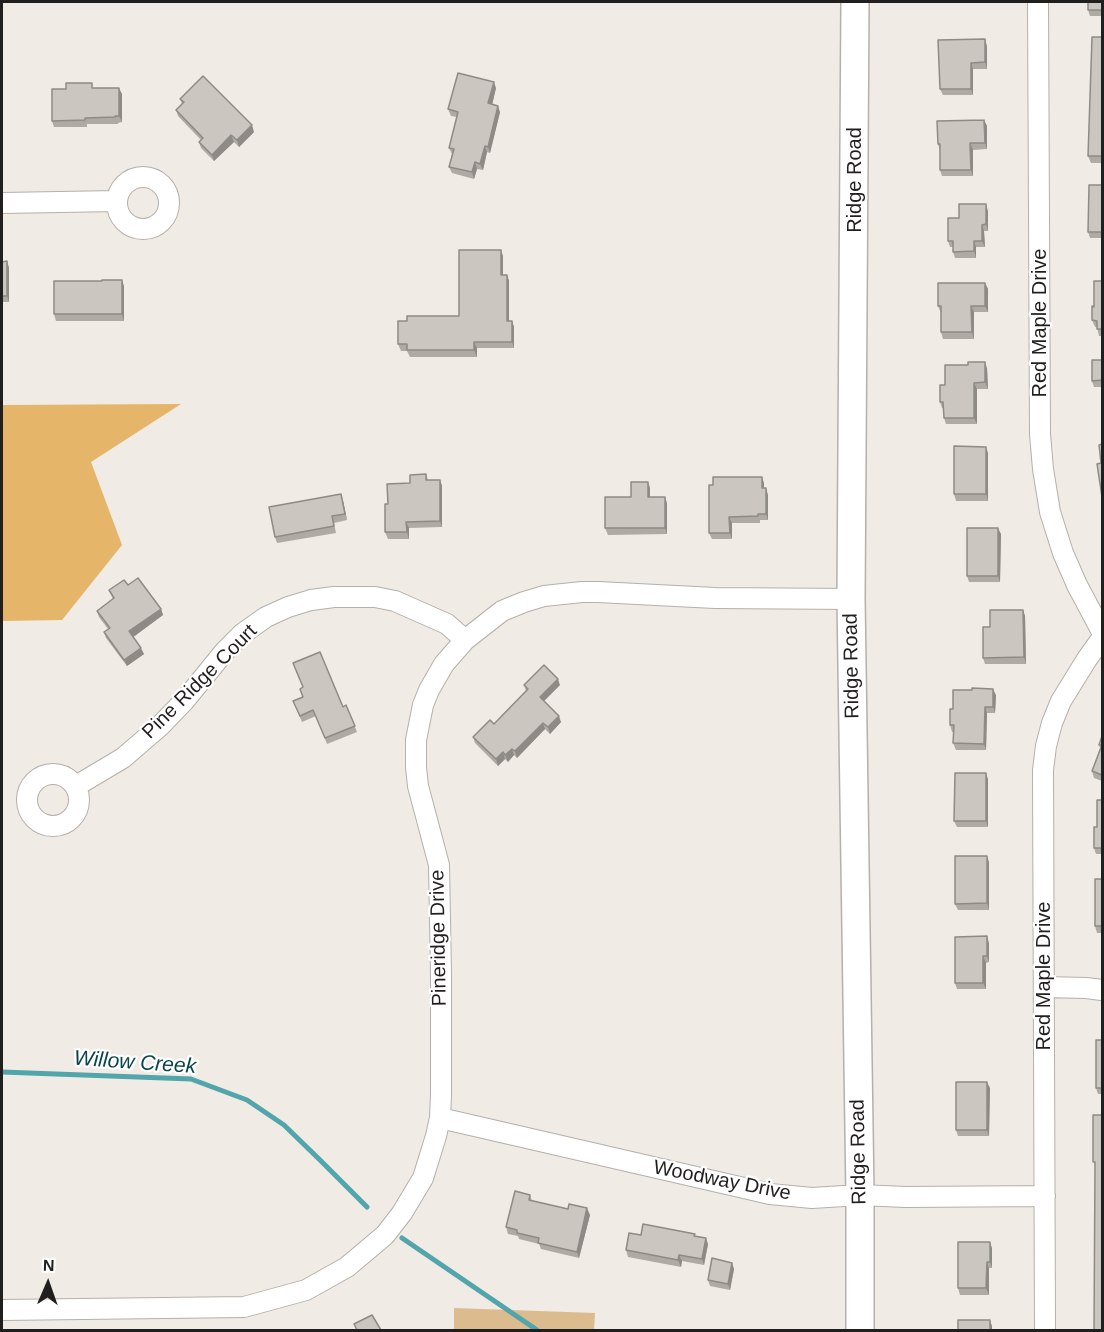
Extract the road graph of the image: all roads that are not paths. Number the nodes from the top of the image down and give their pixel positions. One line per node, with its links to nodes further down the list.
1 (855, 2): 5 (street, Ridge Road)
2 (1038, 2): 6 (street, Red Maple Drive)
3 (117, 201): 4 (street)
4 (2, 203)
5 (851, 598): 8 (street, Pineridge Drive); 13 (street, Ridge Road)
6 (1102, 632)
7 (1102, 638): 10 (street, Red Maple Drive)
8 (465, 640): 9 (street, Pine Ridge Court); 12 (street, Pineridge Drive)
9 (76, 786)
10 (1044, 987): 11 (street); 14 (street, Red Maple Drive)
11 (1102, 990)
12 (440, 1118): 13 (street, Woodway Drive); 15 (street, Pineridge Drive)
13 (860, 1195): 14 (street, Woodway Drive); 16 (street, Ridge Road)
14 (1045, 1196): 17 (street, Red Maple Drive)
15 (2, 1310)
16 (860, 1330)
17 (1045, 1330)

